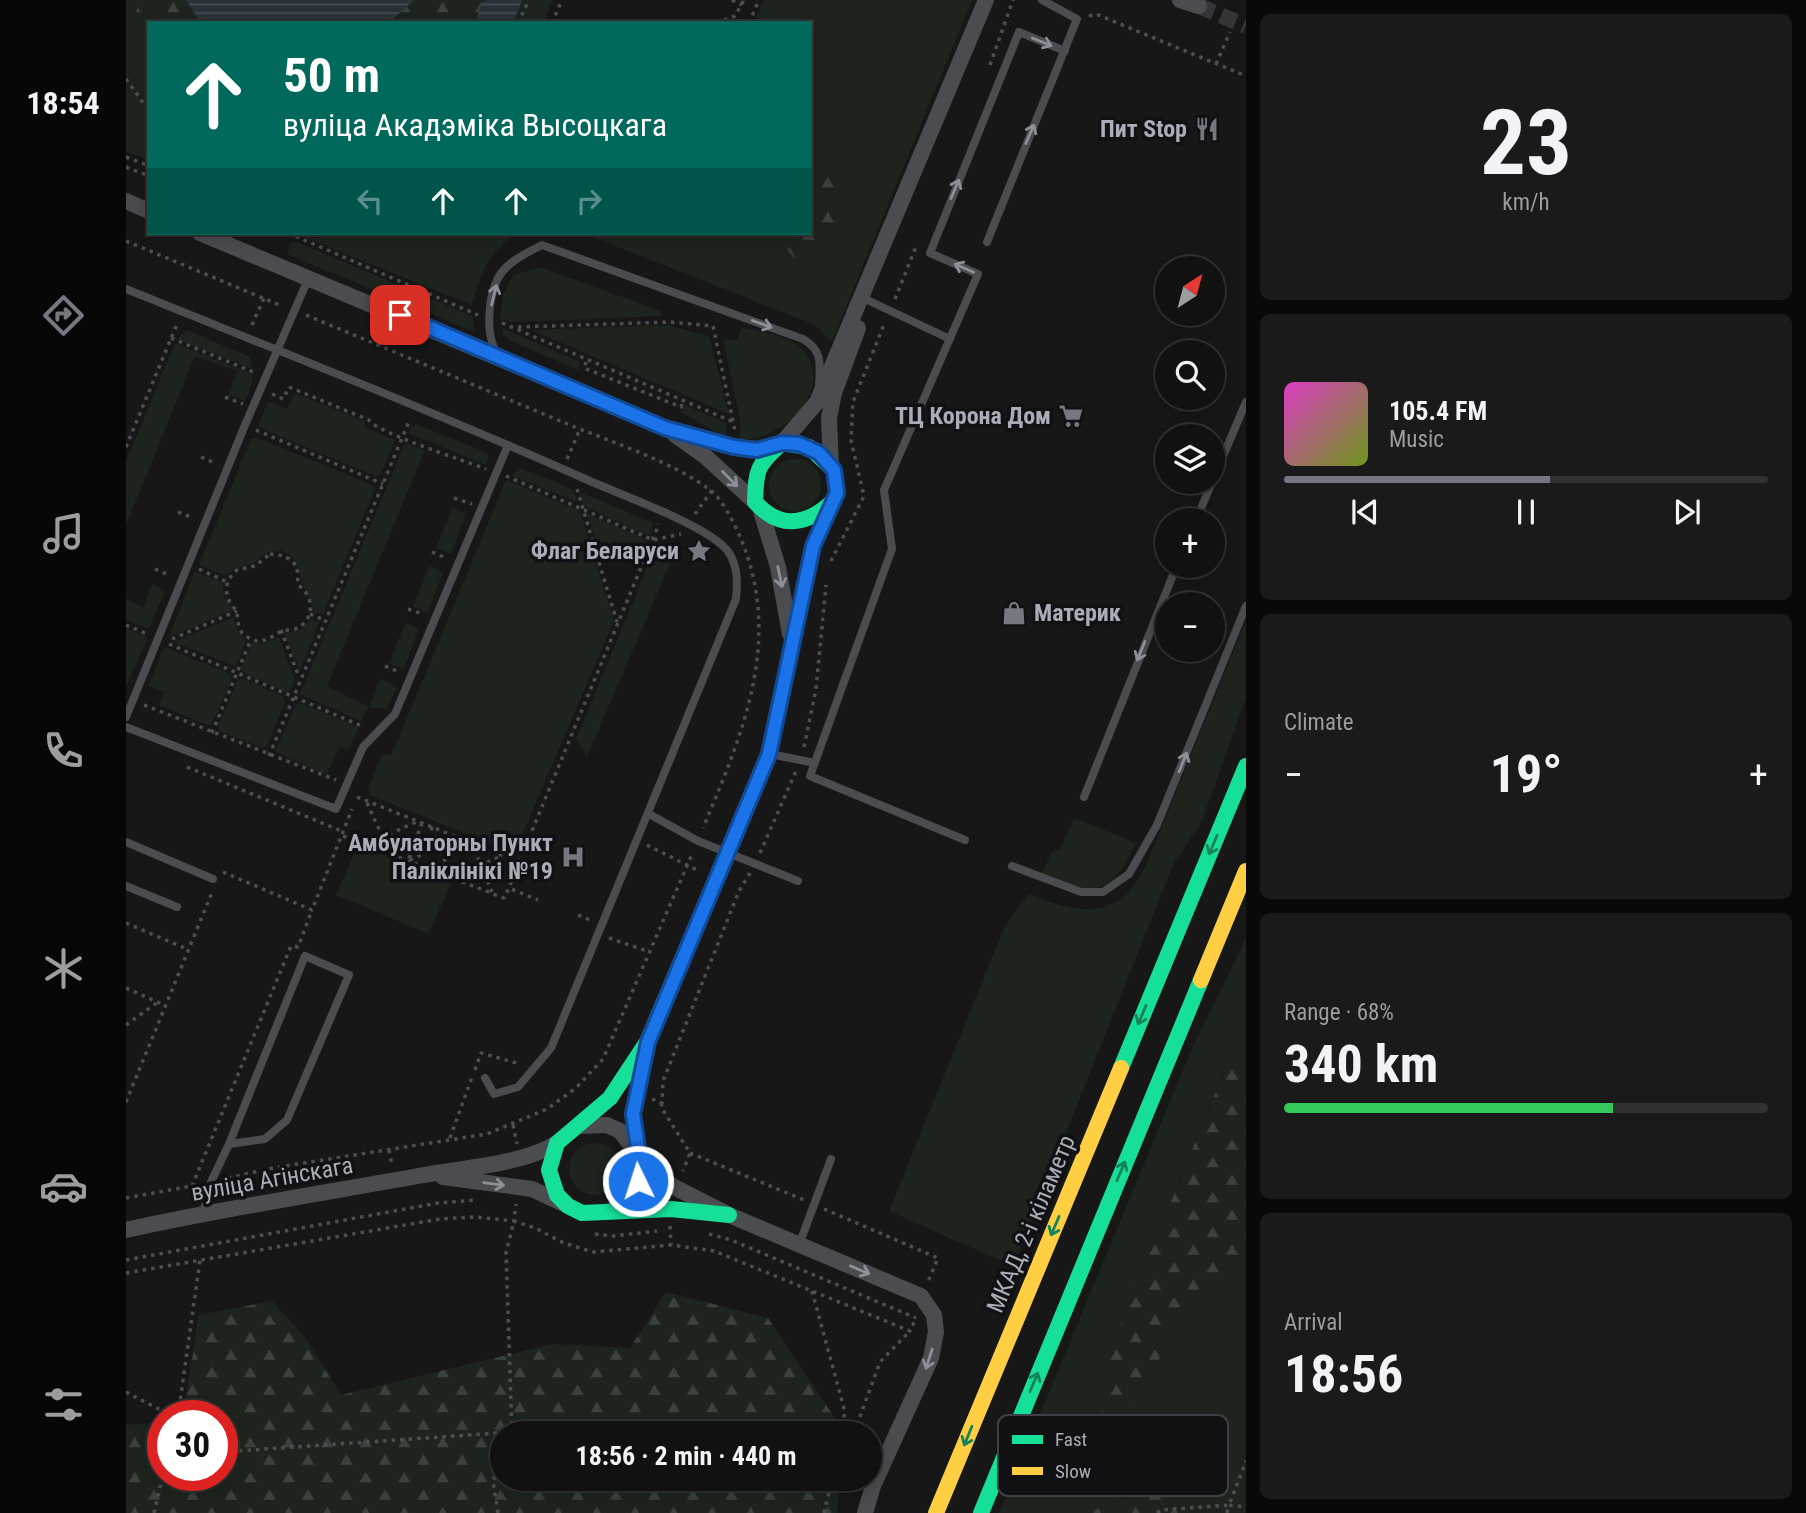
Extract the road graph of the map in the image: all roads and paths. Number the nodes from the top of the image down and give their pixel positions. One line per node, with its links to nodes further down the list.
1 (529, 0): 10 (path)
2 (562, 0): 11 (path)
3 (732, 0): 8 (path)
4 (759, 0): 13 (path)
5 (986, 0): 34 (street)
6 (1013, 0): 17 (path)
7 (1042, 0): 9 (lane)
8 (743, 2): 12 (path)
9 (1077, 19): 15 (lane); 16 (path)
10 (519, 21)
11 (553, 21)
12 (721, 21)
13 (750, 21)
14 (1230, 32): 16 (path)
15 (1065, 51): 31 (lane, one-way to 15); 43 (lane, one-way to 15)
16 (1216, 64): 18 (path)
17 (988, 71)
18 (1246, 76)
19 (126, 79): 20 (path)
20 (147, 108)
21 (126, 157): 22 (path)
22 (147, 165)
23 (126, 167): 24 (path)
24 (147, 175)
25 (126, 201): 26 (street)
26 (147, 210)
27 (205, 235): 32 (street)
28 (293, 235): 38 (path)
29 (921, 236): 37 (path)
30 (126, 241): 35 (path)
31 (986, 242)
32 (309, 277): 36 (lane); 45 (street)
33 (126, 289): 42 (lane)
34 (863, 298): 37 (lane); 49 (street); 62 (street)
35 (264, 299): 36 (path); 42 (path)
36 (294, 310): 44 (lane); 55 (path)
37 (889, 313): 43 (lane); 83 (path)
38 (488, 319): 39 (path); 45 (lane); 49 (lane, one-way to 49)
39 (518, 327): 39 (path)
40 (190, 329): 41 (path)
41 (171, 338): 46 (path); 59 (path)
42 (246, 338): 44 (lane)
43 (950, 339): 111 (lane)
44 (276, 351): 47 (lane); 57 (lane)
45 (502, 359): 54 (street)
46 (260, 367)
47 (261, 390): 51 (path); 53 (lane); 56 (path)
48 (225, 397): 51 (path)
49 (817, 402): 58 (street)
50 (1246, 402): 73 (lane)
51 (245, 405): 53 (path)
52 (422, 424): 56 (path)
53 (245, 425): 67 (path); 81 (lane)
54 (665, 428): 58 (street); 72 (street, one-way to 72)
55 (580, 429): 64 (path); 124 (path)
56 (401, 437): 65 (path); 67 (path)
57 (508, 445): 64 (lane); 113 (lane)
58 (778, 445): 62 (main road); 72 (main road)
59 (126, 447)
60 (201, 457): 61 (path)
61 (220, 465)
62 (831, 466): 70 (main road)
63 (513, 469): 66 (path)
64 (562, 469): 117 (lane)
65 (490, 470)
66 (508, 477)
67 (383, 484): 91 (path)
68 (588, 492): 92 (path)
69 (454, 498): 71 (path)
70 (831, 503): 72 (main road); 97 (main road)
71 (475, 506)
72 (758, 507): 97 (street, one-way to 97)
73 (1201, 508)
74 (178, 512): 76 (path)
75 (648, 518): 77 (path)
76 (198, 520)
77 (660, 523): 78 (path); 92 (path)
78 (684, 533)
79 (432, 552): 80 (path)
80 (452, 560)
81 (188, 564): 82 (path); 85 (path); 95 (lane)
82 (155, 569)
83 (825, 572)
84 (1172, 578): 115 (lane, one-way to 115)
85 (227, 582): 88 (path); 89 (path)
86 (1246, 606): 136 (lane, one-way to 86)
87 (408, 609): 90 (path)
88 (237, 611): 96 (path); 99 (path)
89 (310, 614): 91 (path); 94 (path)
90 (429, 616)
91 (324, 620): 101 (path)
92 (618, 624): 133 (path)
93 (126, 625): 95 (path)
94 (281, 630): 96 (path); 101 (path)
95 (157, 639): 103 (lane)
96 (251, 639): 99 (path)
97 (789, 659): 108 (main road)
98 (385, 666): 100 (path)
99 (237, 673): 102 (path); 107 (path)
100 (405, 674)
101 (299, 678): 102 (path)
102 (292, 696): 105 (path); 109 (path)
103 (132, 700): 104 (lane); 107 (path)
104 (126, 716)
105 (362, 726)
106 (126, 727): 113 (lane)
107 (212, 733): 109 (path)
108 (769, 754): 111 (lane); 129 (main road)
109 (269, 756): 113 (path)
110 (177, 763): 127 (path)
111 (815, 763): 123 (lane)
112 (1246, 766): 218 (main road, МКАД, 2-і кіламетр, one-way to 218)
113 (347, 785)
114 (356, 797): 116 (path)
115 (1084, 797)
116 (367, 801): 118 (path); 120 (path)
117 (649, 814): 122 (lane); 124 (lane)
118 (420, 822): 119 (path); 120 (path); 132 (path)
119 (431, 827): 121 (path); 128 (path)
120 (383, 837): 127 (path); 130 (path)
121 (459, 838): 126 (path); 128 (path)
122 (638, 840): 135 (path); 150 (lane)
123 (965, 840)
124 (698, 841): 129 (lane); 135 (path)
125 (126, 842): 140 (lane)
126 (471, 842): 131 (path); 134 (path)
127 (366, 845): 130 (path)
128 (439, 847): 132 (path); 139 (path)
129 (729, 853): 141 (lane); 157 (main road)
130 (391, 854): 132 (path)
131 (504, 856): 133 (path); 134 (path)
132 (408, 861): 139 (path)
133 (519, 862): 143 (path)
134 (481, 866): 139 (path); 144 (path)
135 (687, 866): 152 (path)
136 (1012, 866)
137 (221, 871): 151 (path)
138 (1246, 871): 201 (main road, one-way to 138)
139 (452, 878): 144 (path)
140 (213, 879)
141 (797, 881)
142 (126, 886): 146 (lane)
143 (509, 888): 144 (path); 145 (path)
144 (493, 894)
145 (538, 900)
146 (177, 907)
147 (312, 910): 173 (path)
148 (578, 915): 150 (path)
149 (126, 923): 151 (path)
150 (598, 934): 152 (path); 160 (lane)
151 (187, 949): 155 (path)
152 (650, 952): 165 (path)
153 (126, 988): 154 (path)
154 (158, 1002): 155 (path); 156 (path)
155 (164, 1005): 161 (path)
156 (126, 1025)
157 (648, 1042): 164 (main road); 169 (street)
158 (527, 1065): 165 (path)
159 (126, 1079): 161 (path)
160 (485, 1079)
161 (135, 1082): 162 (path)
162 (126, 1102)
163 (662, 1103): 168 (path)
164 (580, 1126): 166 (main road); 169 (street)
165 (450, 1138): 172 (path)
166 (557, 1143): 171 (street, вуліца Агінскага); 180 (main road)
167 (229, 1144): 167 (lane); 172 (lane)
168 (690, 1153): 174 (path); 178 (path)
169 (638, 1156): 174 (street); 182 (street)
170 (831, 1159): 178 (lane)
171 (427, 1175): 180 (street, вуліца Агінскага, one-way to 180); 183 (street, вуліца Агінскага)
172 (211, 1182): 173 (path); 183 (lane)
173 (192, 1186): 175 (path)
174 (676, 1188): 184 (street)
175 (126, 1198)
176 (480, 1200): 191 (path)
177 (504, 1203): 179 (path)
178 (814, 1204): 190 (lane); 195 (path)
179 (516, 1205): 181 (path); 185 (path)
180 (568, 1206): 182 (main road)
181 (527, 1208)
182 (610, 1211): 184 (main road)
183 (203, 1213): 186 (street, вуліца Агінскага)
184 (729, 1215): 190 (street)
185 (514, 1222): 192 (path); 194 (path); 202 (path)
186 (126, 1230)
187 (679, 1230): 189 (path)
188 (698, 1231): 196 (path)
189 (589, 1233)
190 (799, 1245): 195 (street, one-way to 195)
191 (126, 1260)
192 (200, 1260): 193 (path); 199 (path)
193 (126, 1273)
194 (812, 1292): 197 (path); 203 (path)
195 (922, 1296): 196 (path); 217 (street, one-way to 217)
196 (916, 1318): 197 (path)
197 (911, 1331): 204 (path)
198 (126, 1392): 200 (path)
199 (180, 1400)
200 (147, 1403)
201 (1021, 1415)
202 (512, 1421)
203 (843, 1421)
204 (858, 1421)
205 (490, 1434): 206 (path)
206 (238, 1451)
207 (1246, 1461): 212 (path)
208 (998, 1472): 219 (main road, one-way to 208)
209 (159, 1491): 214 (path)
210 (495, 1491): 215 (path)
211 (829, 1491): 216 (path)
212 (1229, 1505): 213 (path); 220 (path); 221 (path)
213 (1246, 1507)
214 (154, 1513)
215 (498, 1513)
216 (824, 1513)
217 (865, 1513)
218 (936, 1513)
219 (981, 1513)
220 (1157, 1513)
221 (1227, 1513)

